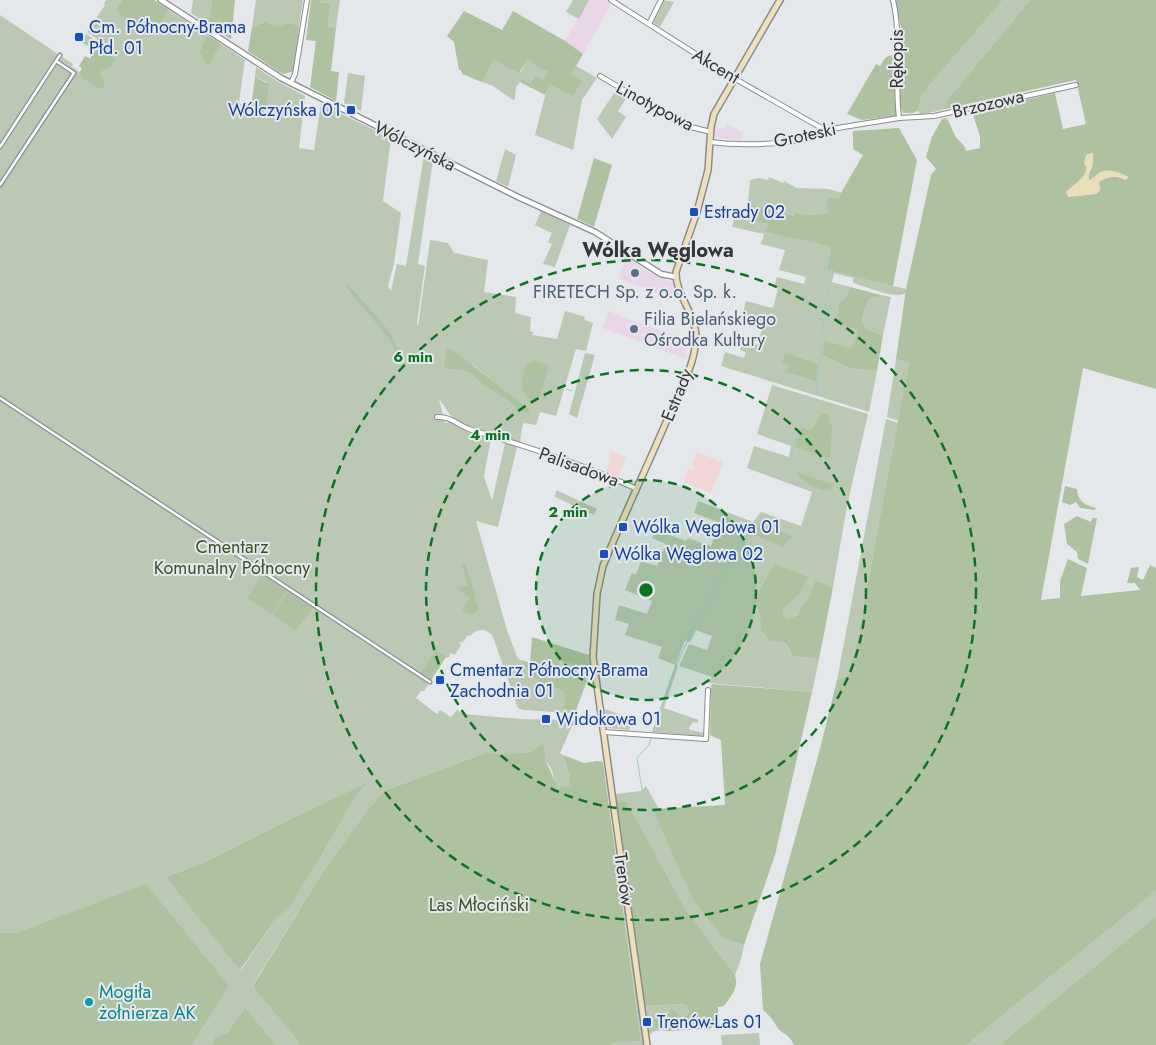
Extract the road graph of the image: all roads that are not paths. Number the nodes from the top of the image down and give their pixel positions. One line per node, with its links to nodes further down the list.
1 (161, 0): 12 (street, Wólczyńska)
2 (307, 0): 12 (street)
3 (612, 0): 7 (street, Akcent)
4 (661, 0): 7 (street)
5 (780, 0): 11 (main road)
6 (893, 0): 14 (street, Rękopis)
7 (649, 24): 11 (street, Akcent)
8 (60, 55): 9 (street)
9 (56, 61): 18 (street); 19 (street)
10 (600, 76): 16 (street, Linotypowa)
11 (735, 77): 15 (street, Akcent); 16 (main road)
12 (291, 83): 20 (street, Wólczyńska)
13 (1076, 85): 14 (street, Brzozowa)
14 (899, 118): 15 (street, Groteski)
15 (822, 130): 17 (street, Groteski)
16 (710, 132): 17 (main road)
17 (710, 142): 20 (main road)
18 (0, 147)
19 (0, 186)
20 (676, 277): 23 (main road, Estrady)
21 (0, 398): 24 (street)
22 (437, 417): 23 (street, Palisadowa)
23 (637, 489): 26 (main road, Estrady)
24 (430, 682)
25 (708, 690): 27 (street)
26 (601, 713): 27 (main road, Trenów)
27 (604, 732): 28 (main road, Trenów)
28 (647, 1045)

